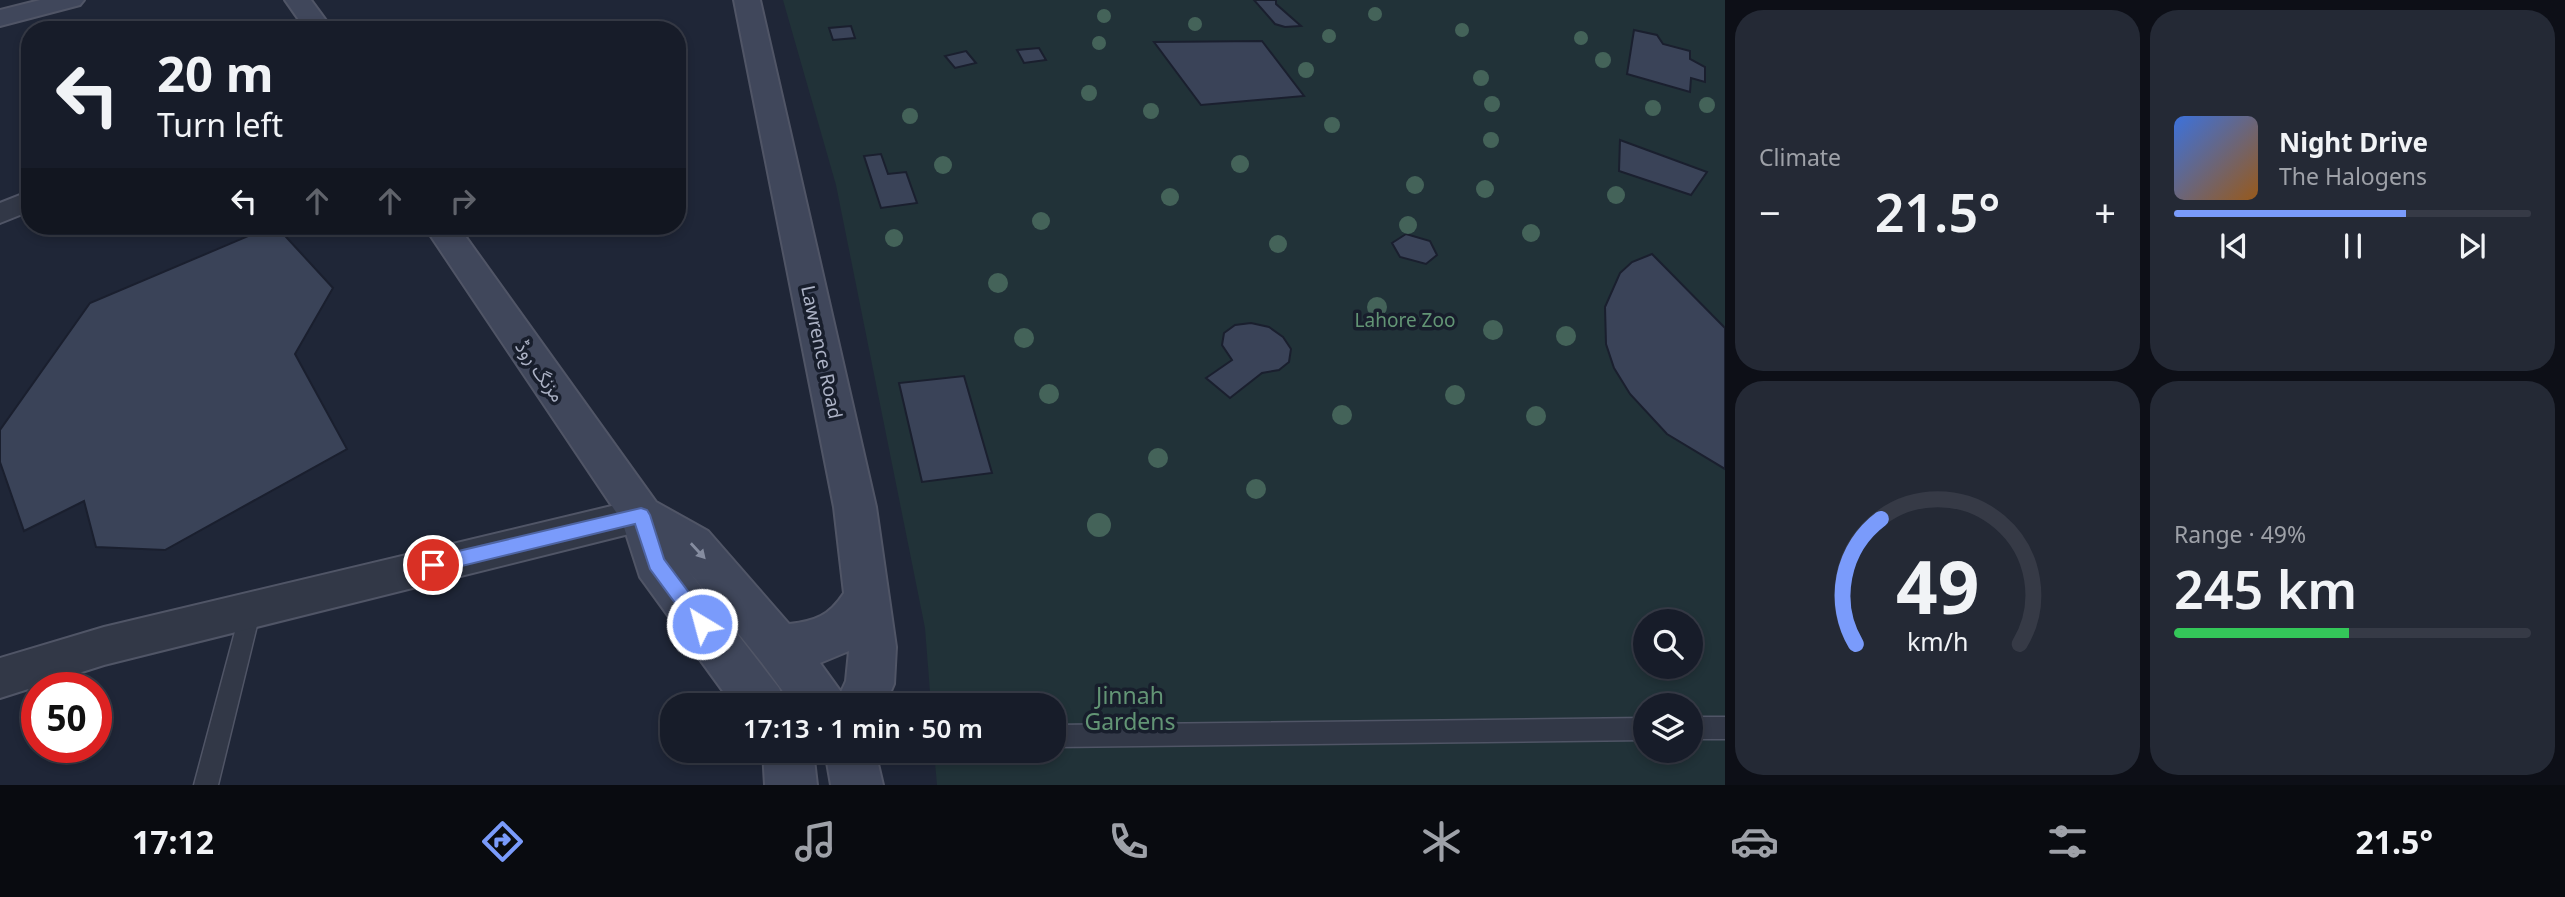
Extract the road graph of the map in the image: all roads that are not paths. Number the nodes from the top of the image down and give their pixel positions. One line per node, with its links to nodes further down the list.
1 (71, 0): 4 (main road)
2 (298, 0): 5 (main road)
3 (747, 0): 10 (main road, Lawrence Road)
4 (0, 18)
5 (313, 21)
6 (21, 204): 7 (street)
7 (0, 214)
8 (447, 235): 9 (main road, مزنگ روڈ)
9 (641, 515): 11 (street); 12 (main road, مزنگ روڈ, one-way to 12); 14 (main road, مزنگ روڈ)
10 (866, 596): 12 (main road); 16 (main road, Lawrence Road)
11 (251, 609): 13 (street); 22 (lane)
12 (779, 647): 15 (main road, مزنگ روڈ)
13 (0, 678)
14 (753, 693)
15 (813, 693)
16 (866, 693)
17 (1725, 728): 19 (lane)
18 (1633, 729): 20 (lane)
19 (1703, 729)
20 (1066, 736)
21 (852, 763): 23 (main road)
22 (206, 785)
23 (857, 785)

